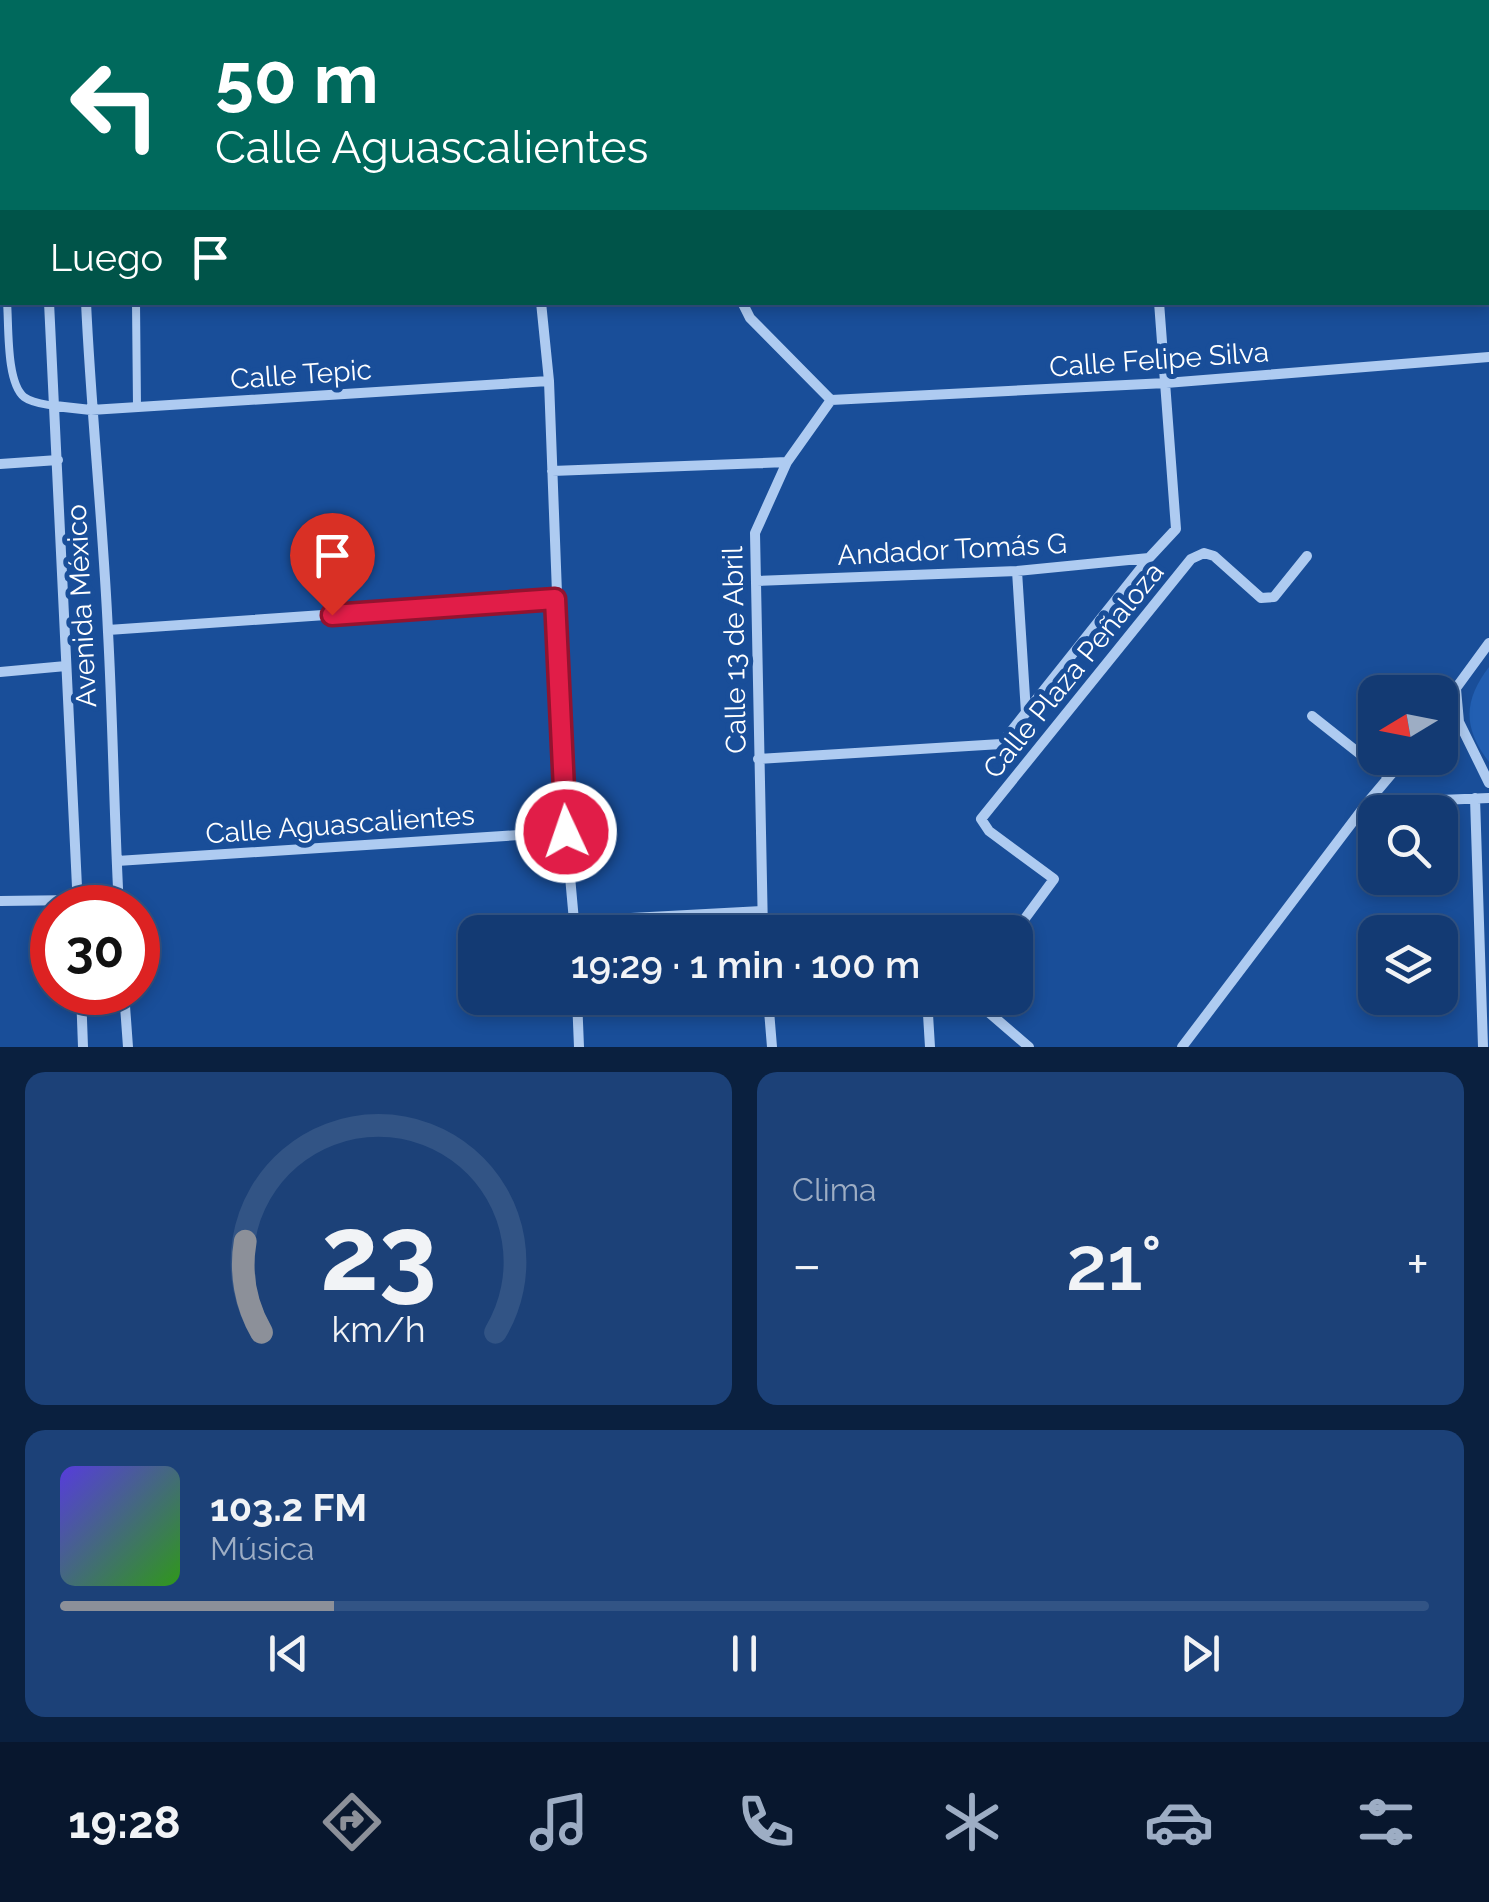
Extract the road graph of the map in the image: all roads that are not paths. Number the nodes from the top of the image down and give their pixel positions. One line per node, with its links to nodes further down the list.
1 (7, 305): 12 (lane)
2 (49, 305): 12 (street, Avenida México)
3 (86, 305): 14 (street, Avenida México)
4 (136, 305): 13 (lane)
5 (541, 305): 9 (street)
6 (744, 305): 11 (street)
7 (1159, 305): 10 (street)
8 (1489, 357): 10 (street, Calle Felipe Silva)
9 (549, 381): 13 (street, Calle Tepic); 18 (street)
10 (1166, 383): 11 (street, Calle Felipe Silva); 20 (street)
11 (831, 400): 16 (street, Calle 13 de Abril)
12 (55, 406): 14 (street, Calle Tepic); 15 (street, Avenida México)
13 (138, 407): 14 (street, Calle Tepic)
14 (90, 410): 24 (street, Avenida México)
15 (58, 460): 17 (street); 26 (street, Avenida México)
16 (787, 462): 18 (street); 22 (street, Calle 13 de Abril)
17 (0, 464)
18 (552, 470): 23 (street)
19 (1306, 556): 50 (street, Calle Plaza Peñaloza)
20 (1149, 558): 21 (street, Andador Tomás G); 30 (street)
21 (1017, 571): 22 (street, Andador Tomás G); 30 (street)
22 (757, 582): 32 (street, Calle 13 de Abril)
23 (555, 599): 24 (street); 40 (street)
24 (108, 630): 41 (street, Avenida México)
25 (1489, 644): 28 (street)
26 (66, 666): 27 (street); 42 (street, Avenida México)
27 (0, 672)
28 (1458, 686)
29 (1458, 711): 34 (street)
30 (1026, 714): 32 (street)
31 (1312, 716): 33 (street)
32 (758, 759): 46 (street, Calle 13 de Abril)
33 (1389, 777): 35 (street)
34 (1489, 783)
35 (1374, 795)
36 (1475, 798): 37 (street); 38 (street); 64 (street)
37 (1489, 798)
38 (1458, 799)
39 (1358, 815): 63 (street)
40 (566, 832): 41 (street, Calle Aguascalientes); 47 (street)
41 (117, 862): 43 (street, Avenida México)
42 (77, 885)
43 (118, 885)
44 (0, 901): 45 (street)
45 (30, 902)
46 (762, 910): 48 (street); 49 (street, Calle 13 de Abril)
47 (574, 915)
48 (707, 915)
49 (762, 915)
50 (1028, 915)
51 (82, 1015): 57 (street)
52 (126, 1015): 58 (street)
53 (578, 1015): 59 (street)
54 (769, 1015): 60 (street)
55 (928, 1015): 61 (street)
56 (992, 1015): 62 (street)
57 (83, 1047)
58 (128, 1047)
59 (579, 1047)
60 (772, 1047)
61 (930, 1047)
62 (1029, 1047)
63 (1182, 1047)
64 (1483, 1047)

